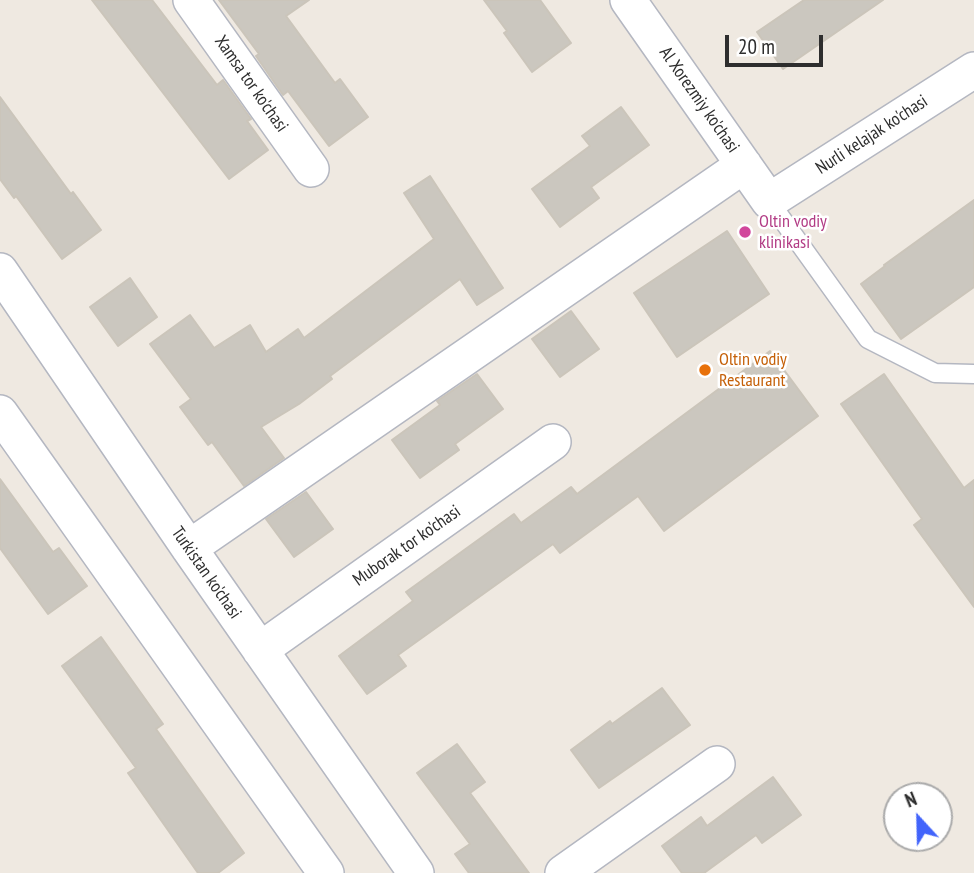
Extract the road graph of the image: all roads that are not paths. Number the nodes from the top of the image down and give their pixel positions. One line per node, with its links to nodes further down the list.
1 (191, 0): 5 (street, Xamsa tor ko'chasi)
2 (628, 0): 4 (street, Al Xorezmiy ko'chasi)
3 (974, 70): 6 (street, Nurli kelajak ko'chasi)
4 (744, 165): 6 (street, Al Xorezmiy ko'chasi); 11 (street)
5 (311, 169)
6 (769, 201): 8 (lane)
7 (0, 271): 11 (street, Turkistan ko'chasi)
8 (974, 374)
9 (0, 413): 14 (street)
10 (553, 442): 12 (street, Muborak tor ko'chasi)
11 (189, 548): 12 (street, Turkistan ko'chasi)
12 (260, 650): 15 (street, Turkistan ko'chasi)
13 (717, 764): 16 (street)
14 (326, 873)
15 (416, 873)
16 (564, 873)

